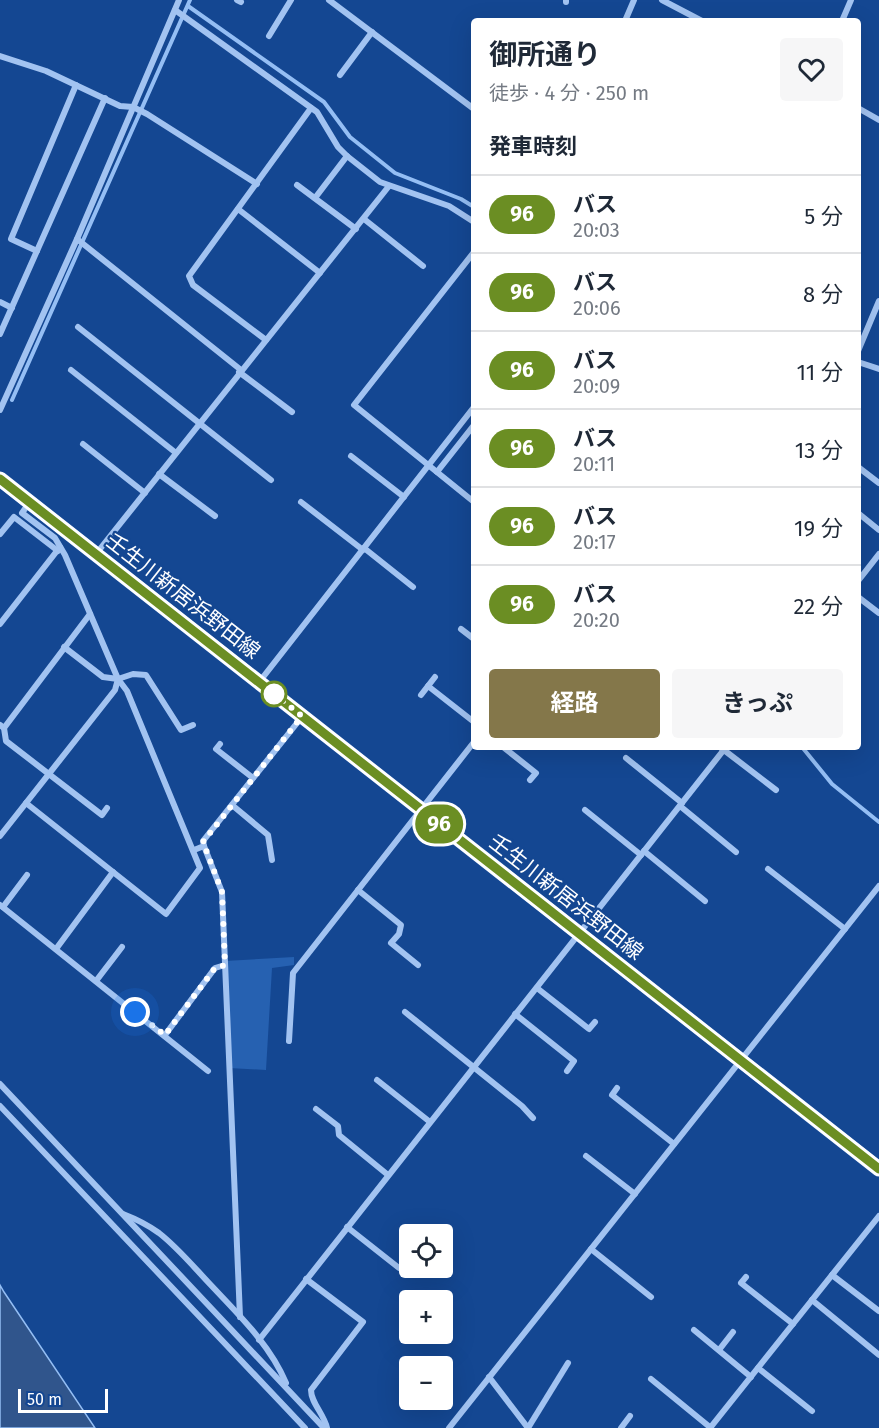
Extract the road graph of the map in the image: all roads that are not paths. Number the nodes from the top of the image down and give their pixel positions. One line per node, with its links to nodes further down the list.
1 (179, 0): 7 (street)
2 (291, 0): 12 (street)
3 (329, 0): 11 (street)
4 (634, 0): 8 (street)
5 (662, 0): 9 (street)
6 (851, 0): 10 (street)
7 (175, 10): 17 (street); 19 (street)
8 (626, 18)
9 (696, 18)
10 (843, 18)
11 (372, 32): 14 (street); 18 (street)
12 (269, 36)
13 (0, 56): 15 (street)
14 (340, 75)
15 (76, 85): 16 (street); 32 (street)
16 (105, 98): 17 (street); 32 (street)
17 (133, 107): 23 (street); 31 (street)
18 (471, 107)
19 (311, 108): 22 (street); 23 (street)
20 (861, 110): 21 (street)
21 (879, 120)
22 (347, 156): 25 (street); 26 (street)
23 (257, 184): 27 (street)
24 (297, 185): 26 (street)
25 (389, 186): 28 (street); 29 (street)
26 (315, 198): 30 (street)
27 (238, 209): 35 (street); 41 (street)
28 (364, 219): 30 (street); 34 (street)
29 (471, 220)
30 (356, 230): 35 (street)
31 (77, 240): 46 (street); 47 (street)
32 (37, 251): 38 (street)
33 (471, 256): 57 (street)
34 (423, 266)
35 (320, 273): 41 (street)
36 (879, 301): 42 (street)
37 (0, 302): 38 (street)
38 (12, 308): 40 (street)
39 (78, 327): 50 (street)
40 (0, 334)
41 (266, 340): 46 (street)
42 (861, 344)
43 (861, 363): 44 (street)
44 (879, 369)
45 (71, 370): 55 (street)
46 (240, 371): 48 (street); 50 (street)
47 (0, 410)
48 (292, 412)
49 (471, 417): 52 (street)
50 (200, 422): 55 (street); 62 (street)
51 (471, 429): 53 (street)
52 (454, 432): 53 (street); 57 (street)
53 (463, 439): 59 (street)
54 (83, 444): 64 (street)
55 (176, 453): 60 (street)
56 (351, 456): 65 (street)
57 (428, 466): 59 (street); 65 (street)
58 (861, 469): 63 (street)
59 (436, 472): 66 (street)
60 (159, 474): 64 (street); 70 (street)
61 (0, 479): 67 (main road, 壬生川新居浜野田線)
62 (272, 480)
63 (879, 483)
64 (145, 493): 75 (street)
65 (404, 497): 74 (street)
66 (471, 500)
67 (29, 502): 73 (street); 75 (main road, 壬生川新居浜野田線)
68 (301, 502): 74 (street)
69 (861, 515): 71 (street)
70 (215, 516)
71 (879, 530)
72 (0, 534): 73 (street)
73 (59, 549): 81 (street); 82 (street)
74 (363, 549): 78 (street); 88 (street)
75 (96, 554): 88 (main road, 壬生川新居浜野田線)
76 (879, 554): 77 (street)
77 (861, 577)
78 (413, 587)
79 (861, 599): 80 (street)
80 (879, 613)
81 (90, 614): 85 (street); 87 (street)
82 (0, 624)
83 (461, 629): 84 (street)
84 (471, 637)
85 (64, 647): 87 (street); 94 (street)
86 (435, 677): 89 (street)
87 (118, 679): 93 (street); 101 (street); 112 (street)
88 (259, 682): 91 (main road, 壬生川新居浜野田線)
89 (428, 686): 90 (street); 92 (street)
90 (421, 695)
91 (302, 716): 102 (street); 109 (main road, 壬生川新居浜野田線)
92 (471, 720)
93 (193, 725)
94 (2, 727): 101 (street)
95 (220, 744): 102 (street)
96 (471, 746): 109 (street)
97 (507, 750): 103 (street)
98 (722, 750): 107 (street)
99 (726, 750): 104 (street)
100 (626, 758): 107 (street)
101 (50, 773): 105 (street); 108 (street)
102 (253, 778): 106 (street)
103 (530, 780)
104 (776, 790)
105 (26, 803): 111 (street); 117 (street)
106 (232, 805): 112 (street); 115 (street)
107 (681, 805): 113 (street); 114 (street)
108 (107, 808)
109 (420, 809): 120 (street); 124 (main road, 壬生川新居浜野田線)
110 (585, 810): 114 (street)
111 (0, 836)
112 (199, 848): 117 (street); 128 (street)
113 (736, 852)
114 (643, 853): 121 (street); 124 (street)
115 (272, 860)
116 (768, 869): 123 (street)
117 (113, 872): 126 (street)
118 (27, 876): 122 (street)
119 (879, 886): 123 (street)
120 (358, 890): 127 (street); 135 (street)
121 (705, 901)
122 (1, 906): 126 (street)
123 (845, 929): 136 (street)
124 (579, 934): 130 (street); 136 (main road, 壬生川新居浜野田線)
125 (122, 947): 129 (street)
126 (56, 948): 129 (street)
127 (418, 965)
128 (221, 966): 134 (street); 163 (street)
129 (96, 981): 134 (street)
130 (537, 988): 132 (street); 133 (street)
131 (405, 1012): 137 (street)
132 (515, 1014): 137 (street); 139 (street)
133 (595, 1022)
134 (165, 1035): 138 (street)
135 (289, 1041)
136 (740, 1061): 147 (street); 149 (main road, 壬生川新居浜野田線)
137 (474, 1067): 145 (street); 146 (street)
138 (208, 1071)
139 (567, 1071)
140 (377, 1080): 146 (street)
141 (0, 1084): 152 (street)
142 (617, 1088): 147 (street)
143 (0, 1106): 178 (street)
144 (316, 1109): 150 (street)
145 (533, 1118)
146 (430, 1122): 150 (street)
147 (674, 1144): 151 (street)
148 (586, 1156): 151 (street)
149 (879, 1169)
150 (388, 1175): 154 (street)
151 (635, 1194): 155 (street)
152 (120, 1212): 163 (street); 175 (street)
153 (879, 1216): 157 (street)
154 (347, 1227): 156 (street); 159 (street)
155 (591, 1249): 160 (street); 172 (street)
156 (399, 1268)
157 (832, 1275): 161 (street); 162 (street)
158 (746, 1277): 164 (street)
159 (306, 1279): 167 (street); 179 (street)
160 (651, 1297)
161 (812, 1300): 164 (street); 169 (street)
162 (879, 1311)
163 (240, 1317): 167 (street)
164 (793, 1324): 171 (street)
165 (694, 1330): 168 (street)
166 (733, 1332): 168 (street)
167 (259, 1340): 175 (street)
168 (719, 1350): 173 (street)
169 (879, 1355)
170 (568, 1363): 181 (street)
171 (758, 1368): 173 (street); 176 (street)
172 (489, 1377): 180 (street); 181 (street)
173 (751, 1377): 183 (street)
174 (651, 1379): 183 (street)
175 (287, 1388): 179 (street)
176 (812, 1411)
177 (630, 1416): 182 (street)
178 (305, 1428)
179 (325, 1428)
180 (449, 1428)
181 (528, 1428)
182 (621, 1428)
183 (710, 1428)

